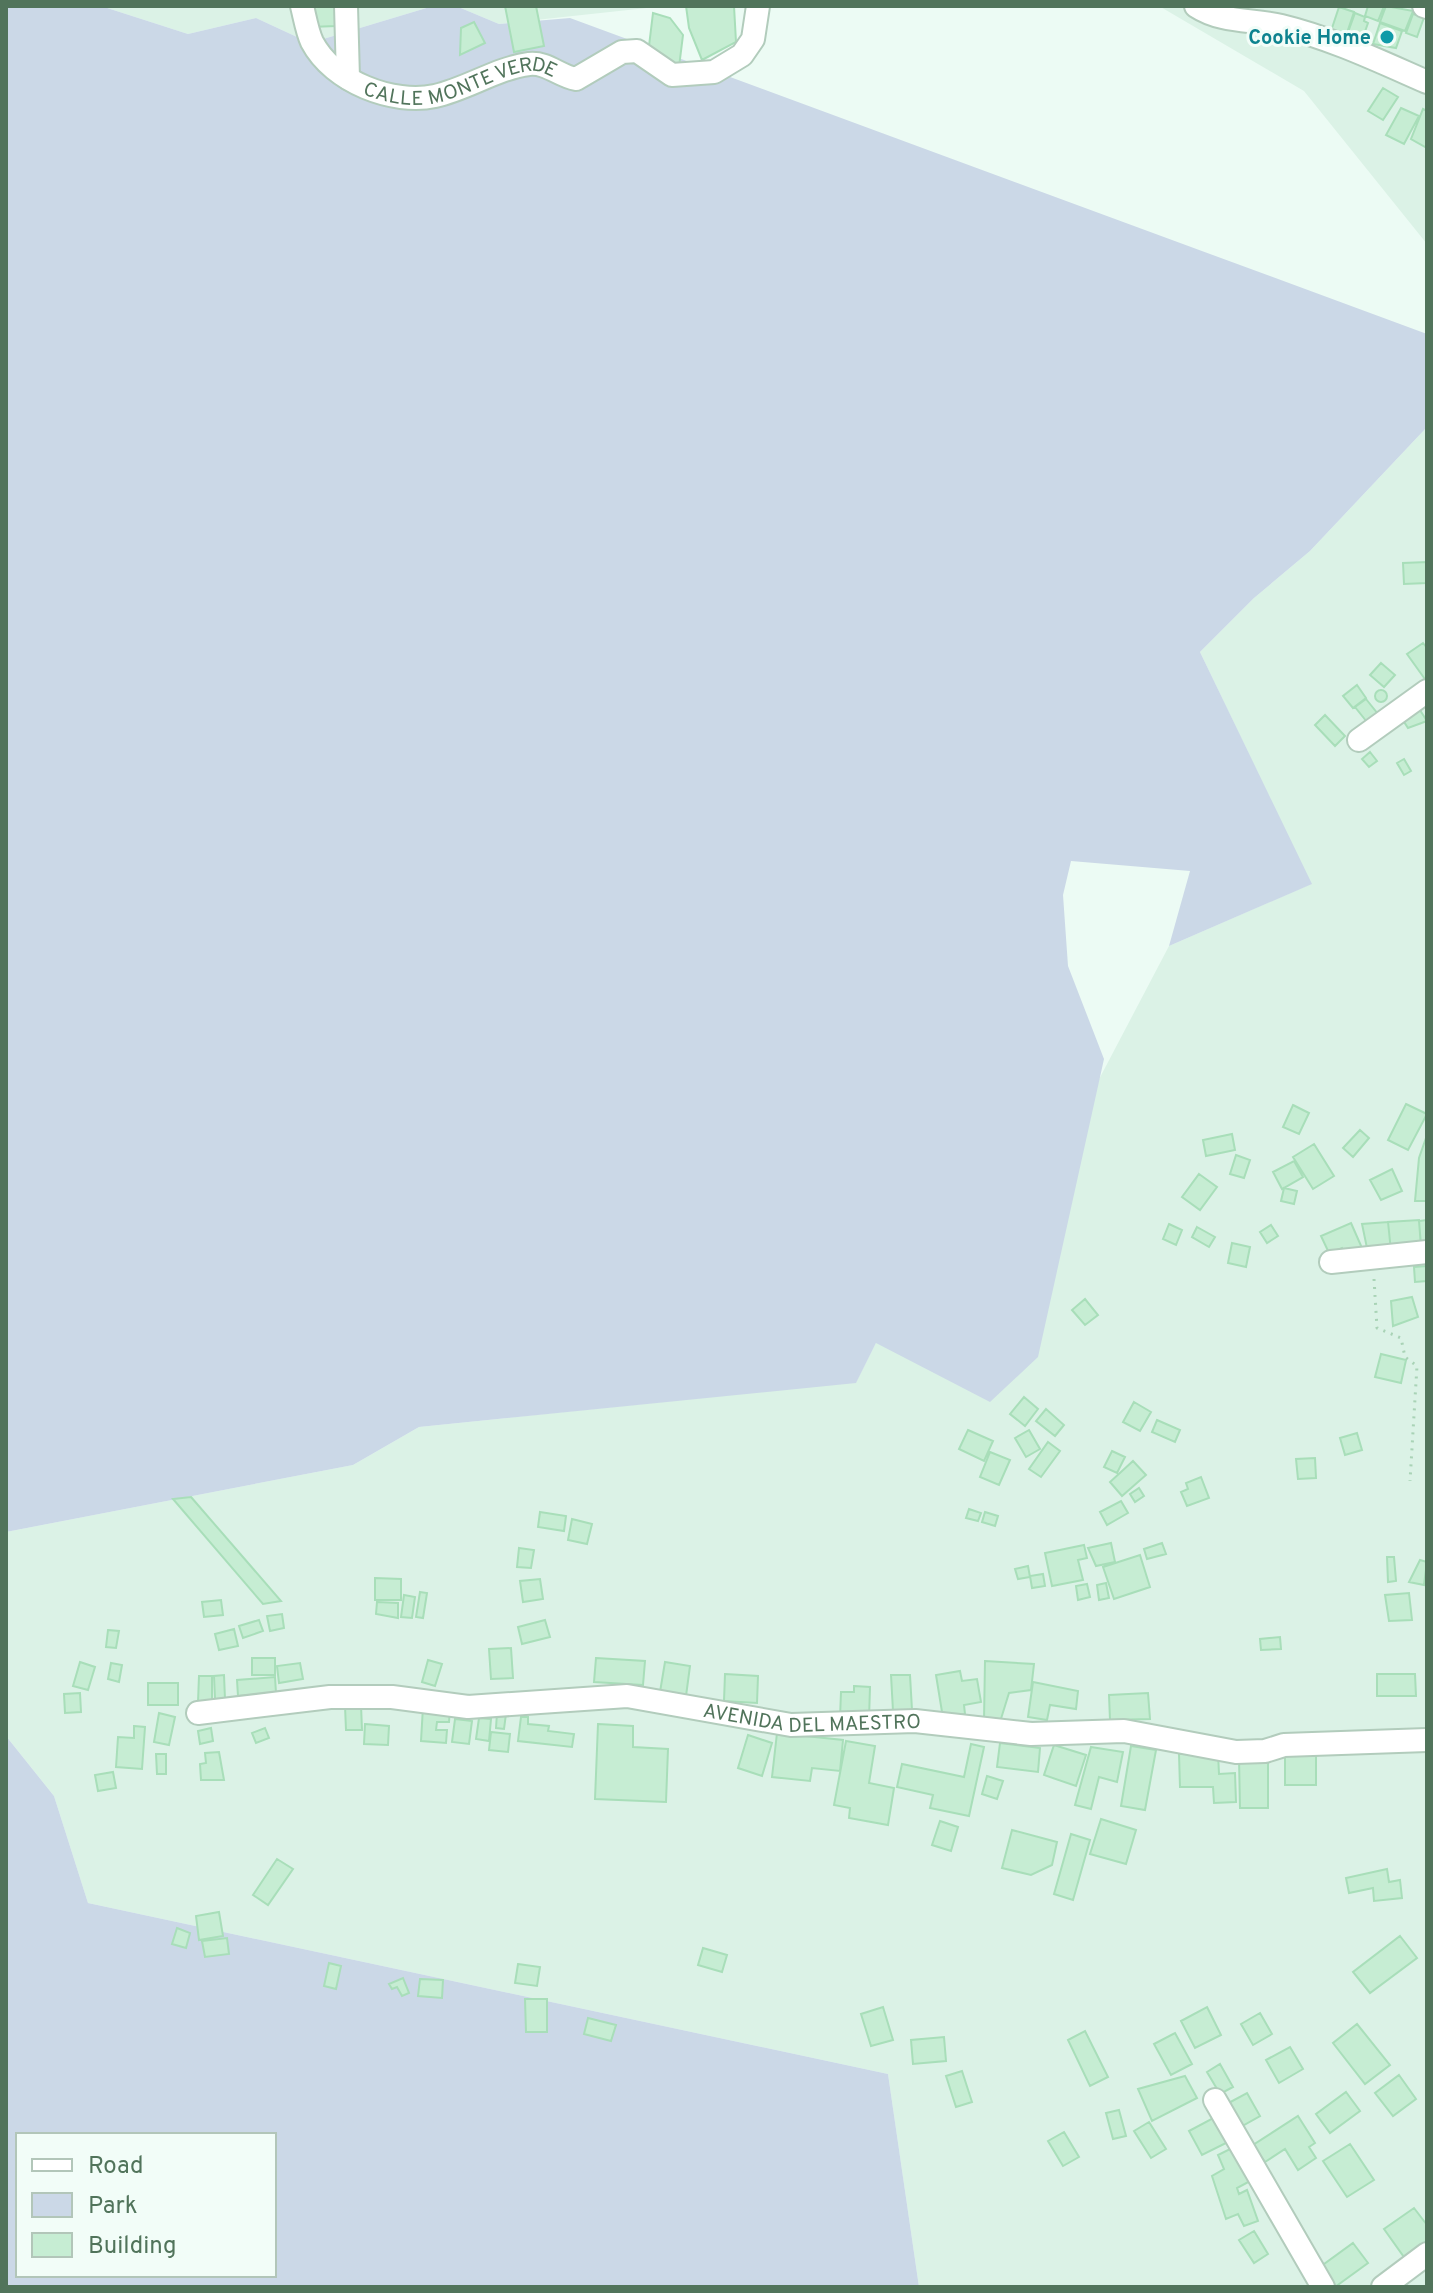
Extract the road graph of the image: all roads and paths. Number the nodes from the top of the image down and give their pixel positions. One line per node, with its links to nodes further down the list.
1 (302, 6): 6 (street, CALLE MONTE VERDE)
2 (346, 6): 6 (street)
3 (758, 6): 6 (street, CALLE MONTE VERDE)
4 (1196, 6): 5 (street)
5 (1278, 16): 7 (street)
6 (348, 78)
7 (1427, 82)
8 (1427, 691): 9 (street)
9 (1359, 740)
10 (1427, 1252): 11 (street)
11 (1373, 1260): 12 (street); 13 (path)
12 (1331, 1262)
13 (1410, 1481)
14 (198, 1713): 15 (street, AVENIDA DEL MAESTRO)
15 (1427, 1740)
16 (1215, 2100): 18 (street)
17 (1427, 2254): 19 (street)
18 (1323, 2287)
19 (1383, 2287)

